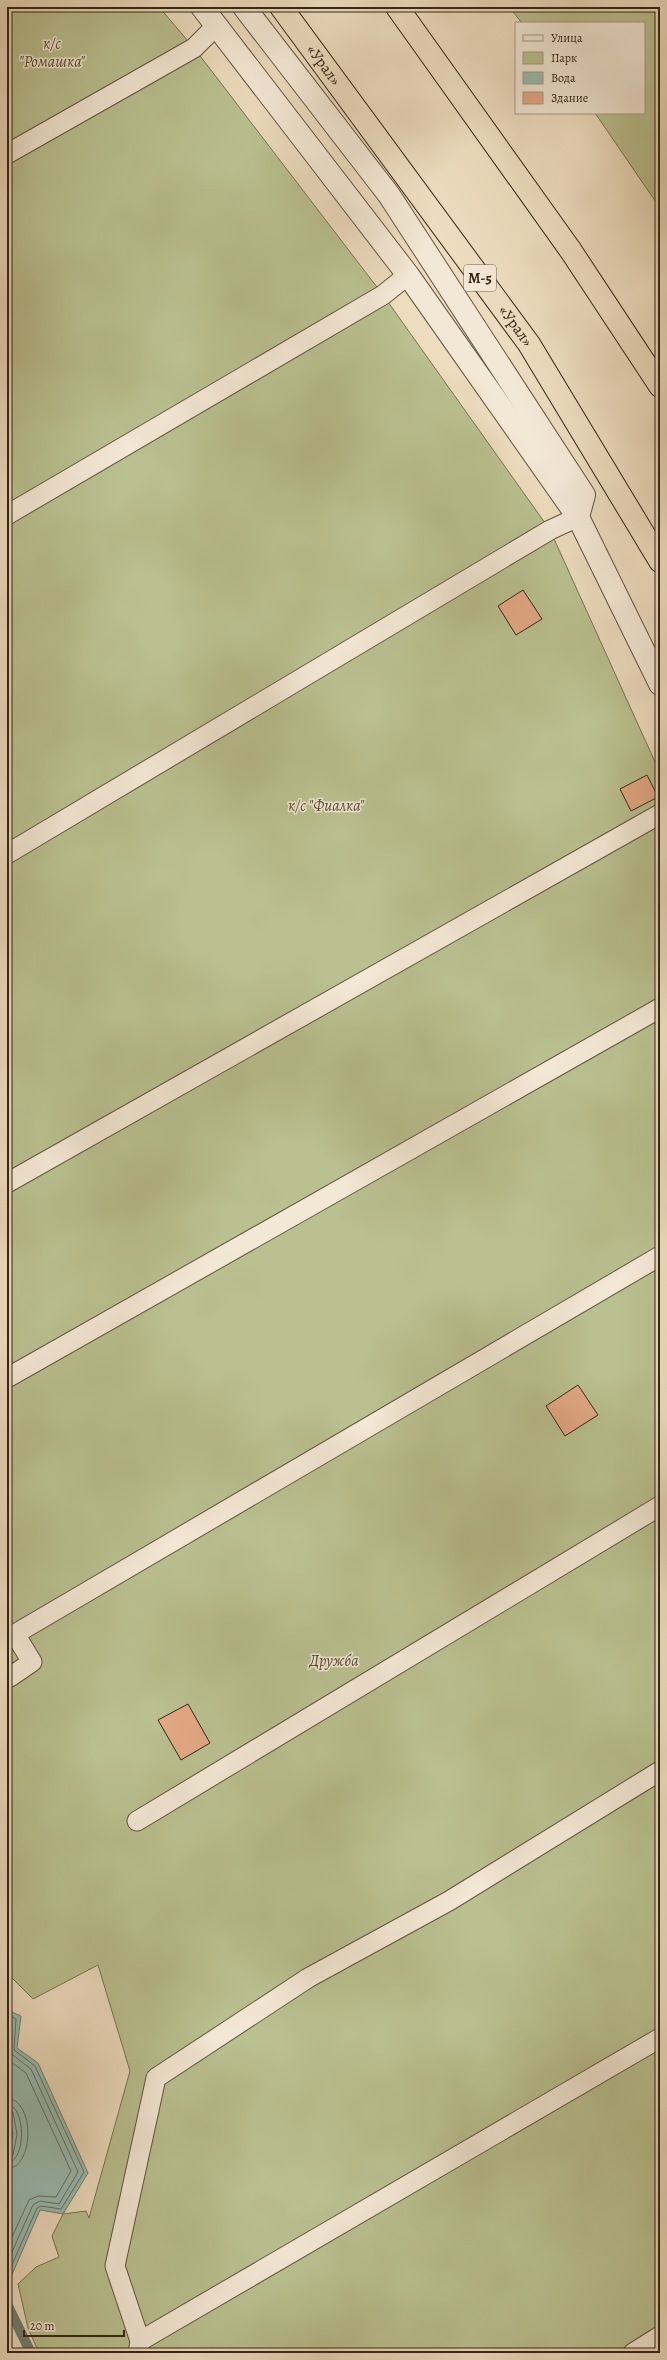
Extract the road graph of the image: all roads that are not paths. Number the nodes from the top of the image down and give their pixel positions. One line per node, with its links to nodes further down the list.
1 (202, 7): 5 (street)
2 (244, 7): 10 (street)
3 (281, 7): 11 (highway, «Урал» / М-5)
4 (398, 7): 8 (highway)
5 (216, 26): 6 (lane); 7 (street)
6 (7, 154)
7 (408, 275): 9 (lane); 10 (street)
8 (660, 386)
9 (7, 514)
10 (578, 516): 12 (street); 14 (lane)
11 (660, 561)
12 (660, 684)
13 (660, 814): 16 (lane)
14 (7, 854)
15 (660, 1008): 18 (lane)
16 (7, 1183)
17 (660, 1256): 20 (lane)
18 (7, 1378)
19 (660, 1506): 22 (lane)
20 (10, 1676)
21 (660, 1771): 25 (lane)
22 (137, 1821)
23 (660, 2038): 25 (lane)
24 (660, 2336): 26 (lane)
25 (139, 2347)
26 (633, 2353)

